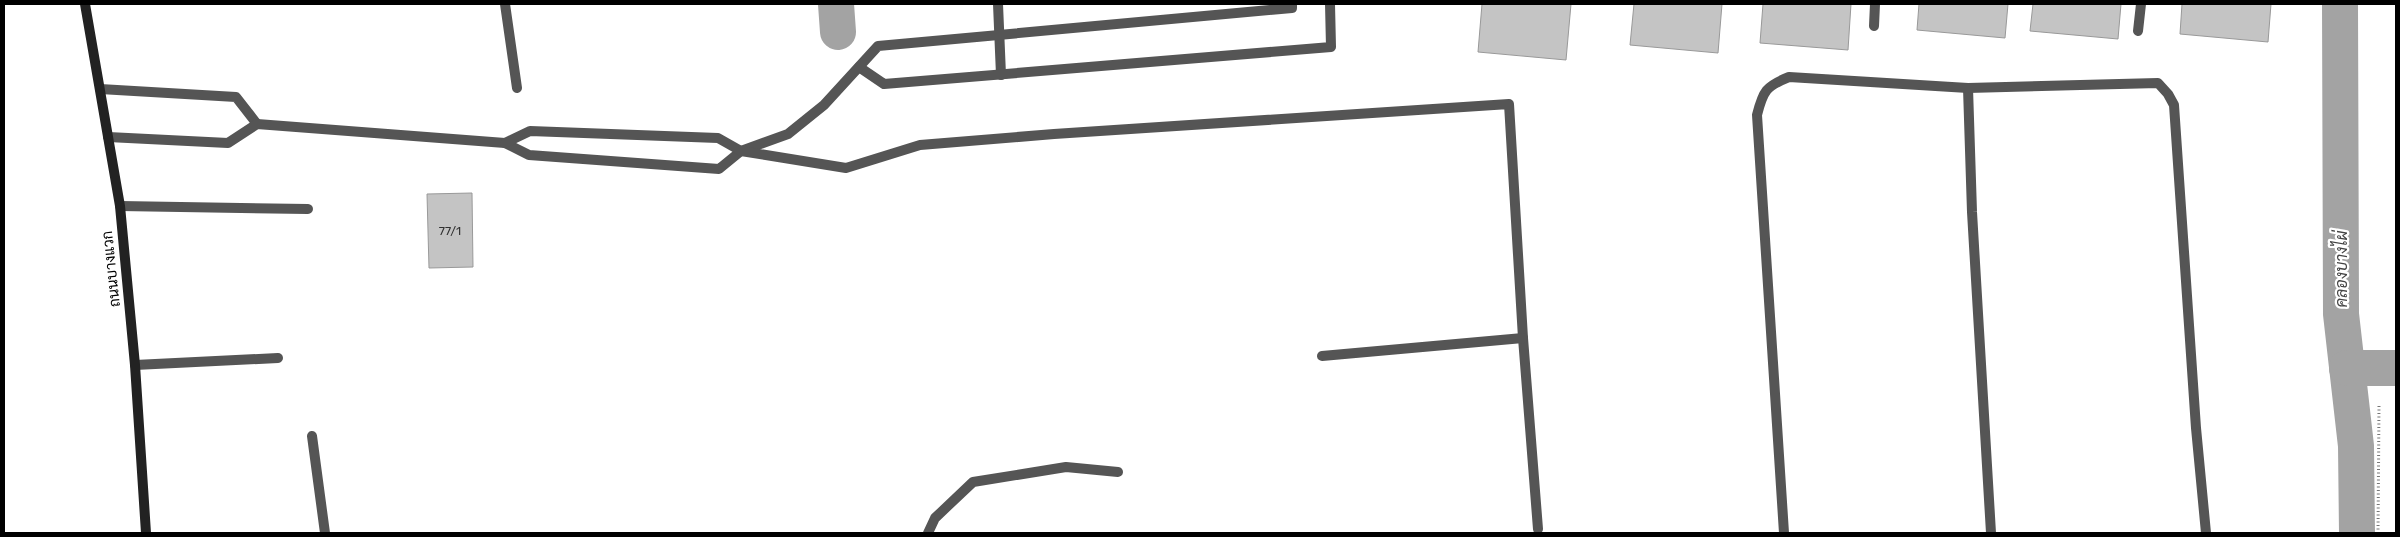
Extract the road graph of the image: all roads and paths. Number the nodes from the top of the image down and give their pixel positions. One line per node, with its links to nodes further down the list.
1 (84, 4): 15 (main road, ถนนบางแวก)
2 (506, 4): 13 (street)
3 (998, 4): 10 (street)
4 (1292, 4): 10 (street)
5 (1330, 4): 12 (street)
6 (1875, 4): 8 (street)
7 (2141, 4): 9 (street)
8 (1874, 26)
9 (2138, 31)
10 (999, 33): 11 (street); 12 (street)
11 (859, 67): 12 (street); 19 (street)
12 (1001, 75)
13 (517, 88)
14 (1968, 88): 33 (street); 34 (street); 35 (street)
15 (100, 89): 16 (street); 17 (main road, ถนนบางแวก)
16 (257, 124): 17 (street); 18 (street)
17 (108, 137): 20 (main road, ถนนบางแวก)
18 (505, 143): 19 (street); 19 (street)
19 (741, 151): 22 (street)
20 (120, 206): 21 (street); 25 (main road, ถนนบางแวก)
21 (308, 209)
22 (1523, 338): 23 (street); 29 (street)
23 (1322, 356)
24 (278, 358): 25 (street)
25 (135, 365): 30 (main road, ถนนบางแวก)
26 (2379, 405): 36 (path)
27 (312, 436): 31 (street)
28 (1118, 472): 32 (street)
29 (1538, 529)
30 (146, 533)
31 (325, 533)
32 (928, 533)
33 (1784, 533)
34 (1990, 533)
35 (2206, 533)
36 (2378, 533)

